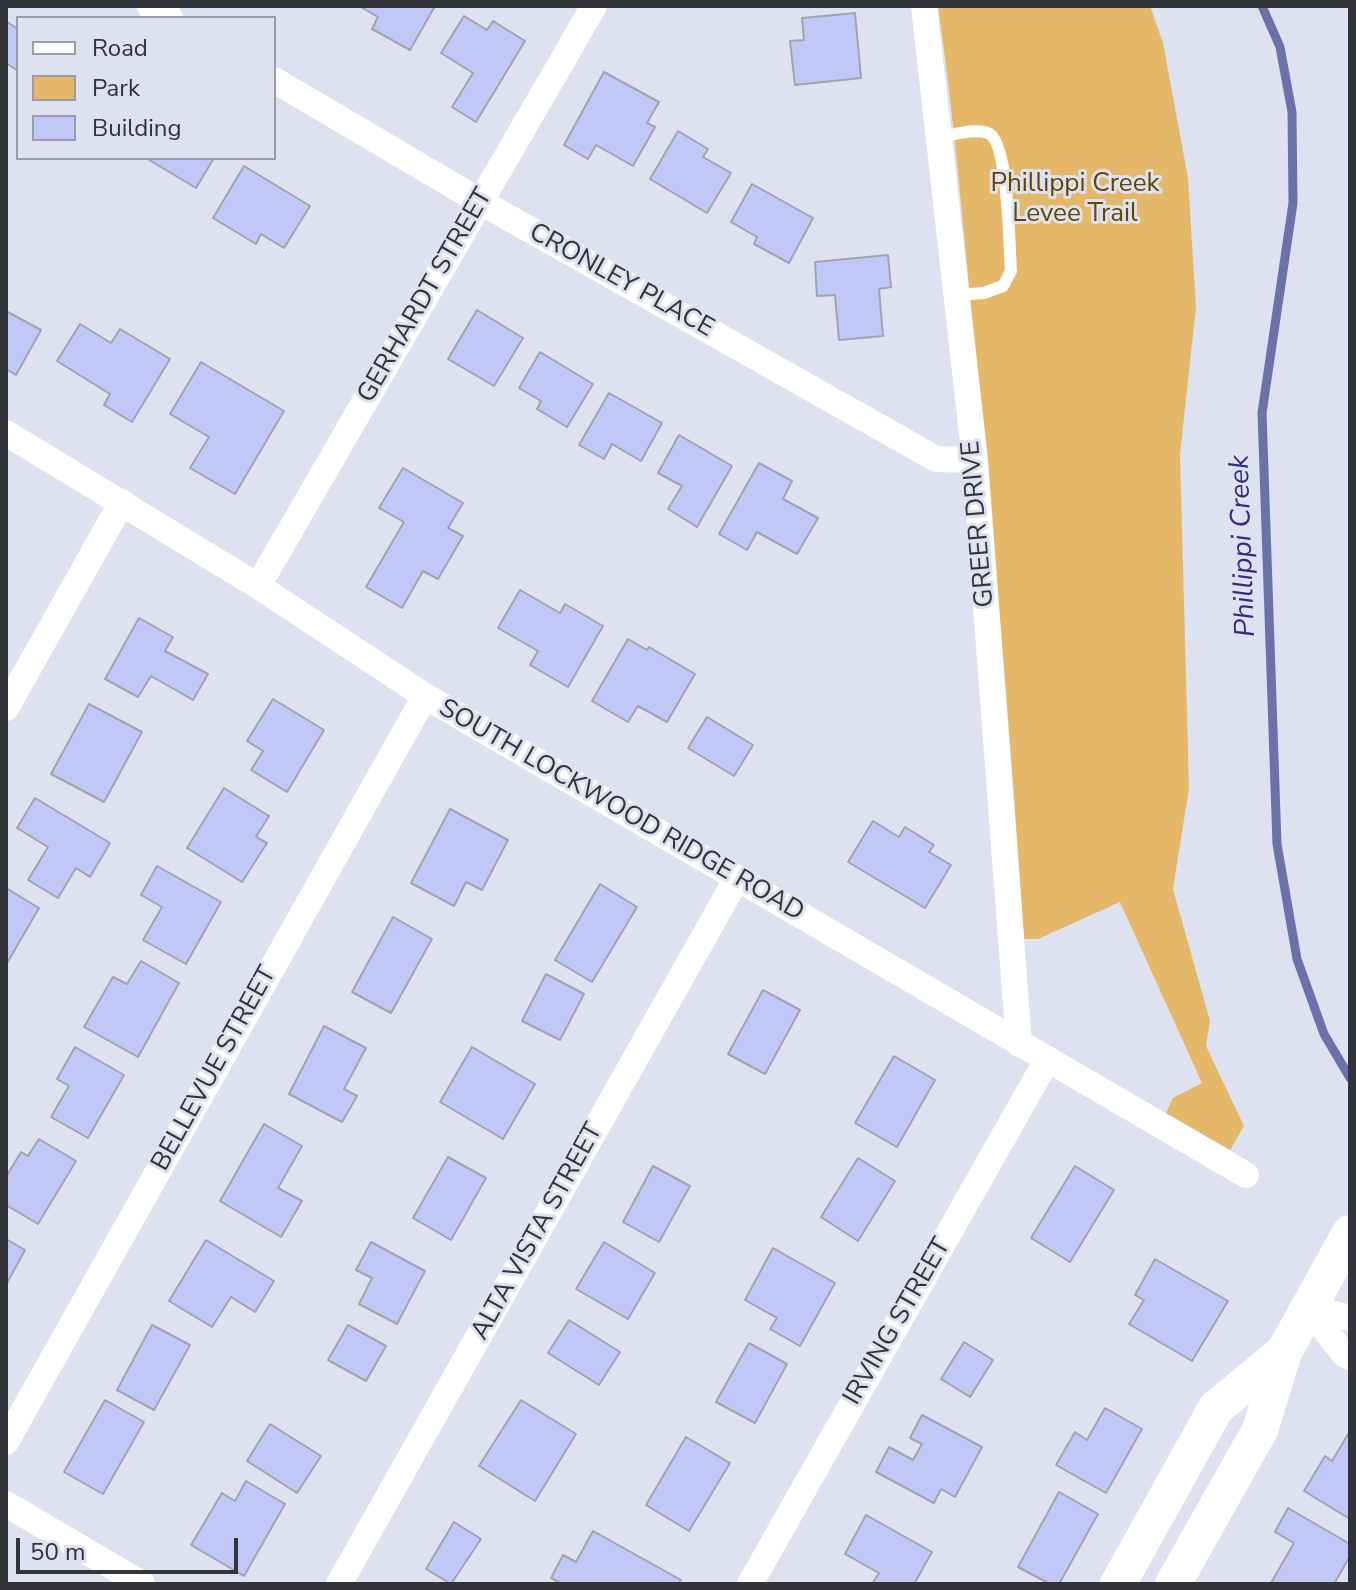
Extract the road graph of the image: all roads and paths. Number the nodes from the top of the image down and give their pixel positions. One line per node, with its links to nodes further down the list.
1 (594, 6): 5 (street, GERHARDT STREET)
2 (924, 6): 4 (street, GREER DRIVE)
3 (276, 81): 5 (street, CRONLEY PLACE)
4 (939, 137): 6 (street, GREER DRIVE); 6 (lane)
5 (481, 202): 8 (street, CRONLEY PLACE); 10 (street, GERHARDT STREET)
6 (956, 295): 8 (street, GREER DRIVE)
7 (6, 433): 9 (street, SOUTH LOCKWOOD RIDGE ROAD)
8 (975, 460): 14 (street, GREER DRIVE)
9 (122, 502): 10 (street, SOUTH LOCKWOOD RIDGE ROAD); 12 (street)
10 (258, 586): 11 (street, SOUTH LOCKWOOD RIDGE ROAD)
11 (425, 696): 13 (street, SOUTH LOCKWOOD RIDGE ROAD); 22 (street, BELLEVUE STREET)
12 (6, 708)
13 (736, 880): 14 (street, SOUTH LOCKWOOD RIDGE ROAD); 25 (street, ALTA VISTA STREET)
14 (1019, 1044): 15 (street, SOUTH LOCKWOOD RIDGE ROAD)
15 (1047, 1060): 16 (street, SOUTH LOCKWOOD RIDGE ROAD); 26 (street, IRVING STREET)
16 (1246, 1175)
17 (1350, 1233): 18 (street)
18 (1308, 1308): 19 (street); 20 (street); 21 (street)
19 (1350, 1318)
20 (1284, 1352): 27 (street); 28 (street)
21 (1350, 1357)
22 (6, 1442)
23 (6, 1504): 24 (street)
24 (133, 1582)
25 (339, 1584)
26 (750, 1584)
27 (1118, 1584)
28 (1173, 1584)

